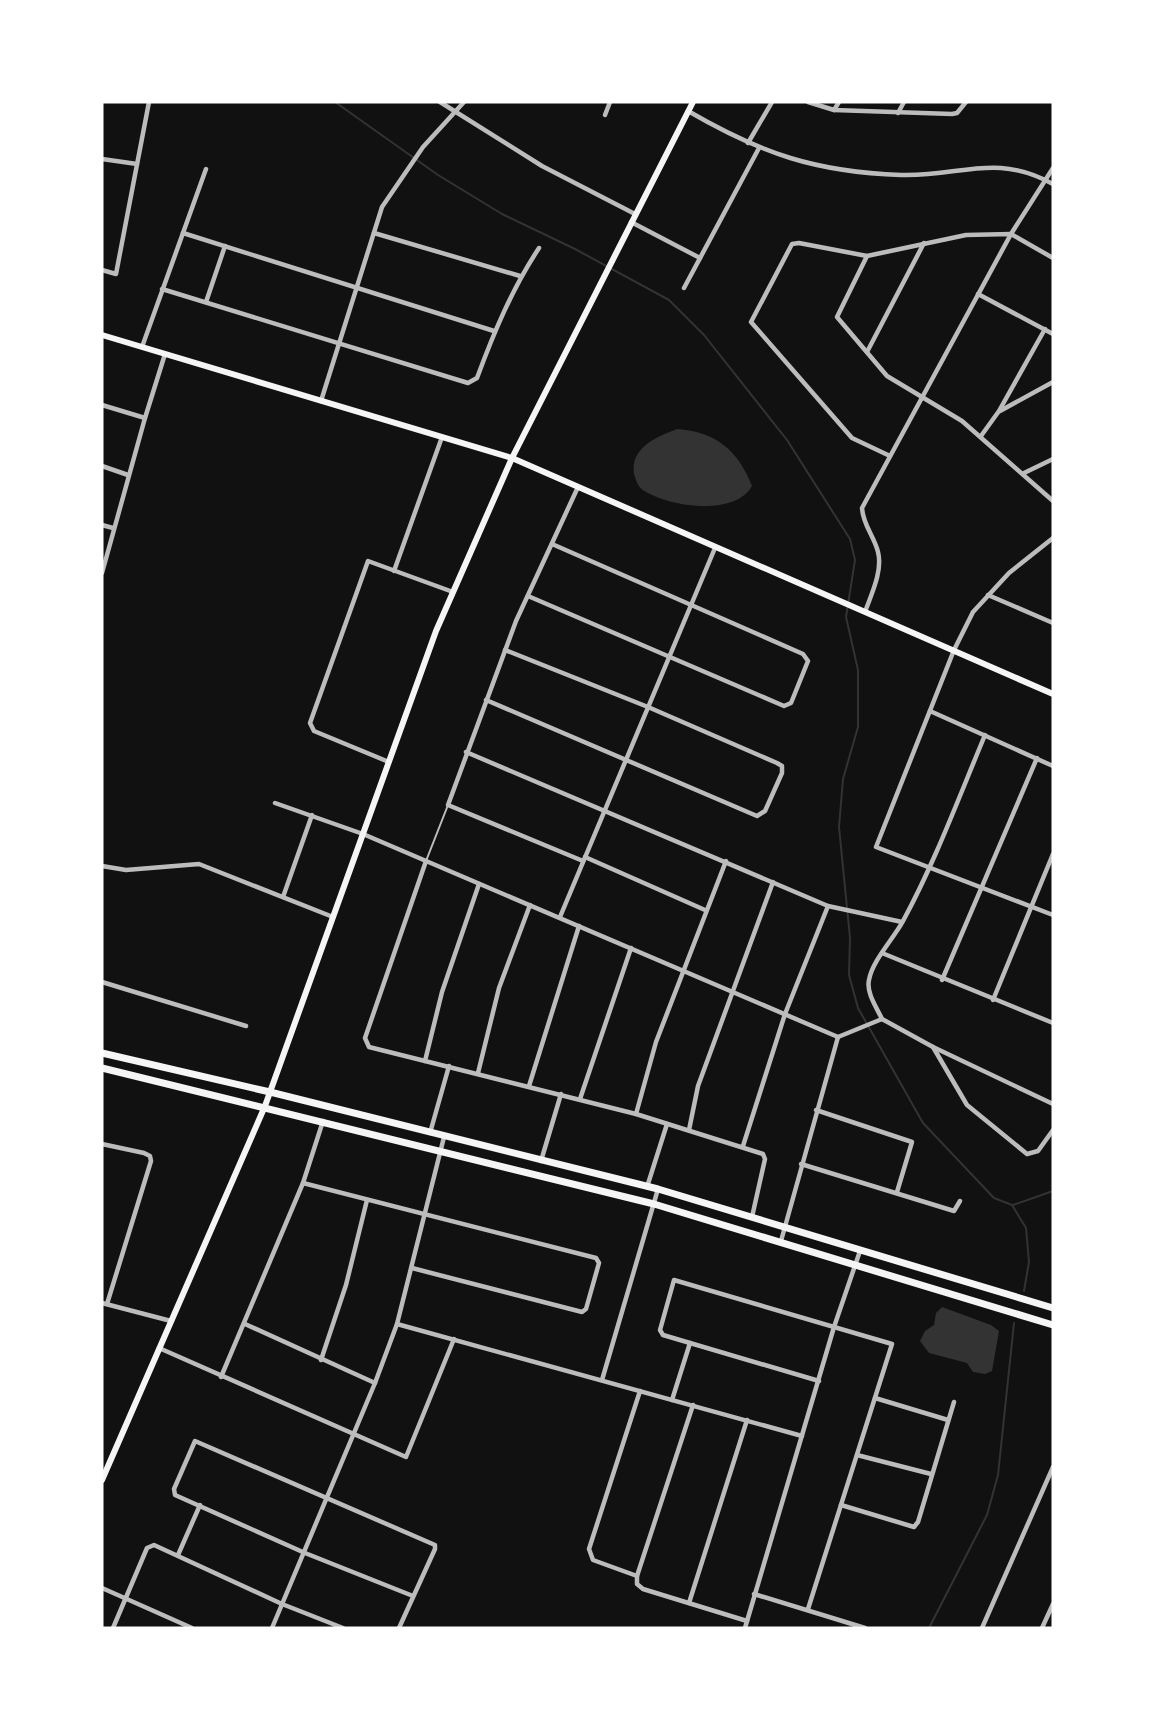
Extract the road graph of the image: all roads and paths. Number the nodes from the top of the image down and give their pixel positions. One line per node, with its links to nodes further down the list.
1 (149, 102): 19 (street)
2 (440, 102): 14 (street)
3 (464, 102): 14 (street)
4 (610, 102): 15 (street)
5 (693, 102): 12 (main road)
6 (772, 102): 16 (street)
7 (808, 102): 11 (street)
8 (839, 102): 11 (street)
9 (904, 102): 13 (street)
10 (966, 102): 13 (street)
11 (834, 110): 13 (street)
12 (688, 111): 16 (street); 24 (main road)
13 (897, 113)
14 (455, 114): 24 (street); 27 (street)
15 (605, 115)
16 (748, 143): 17 (street)
17 (759, 148): 22 (street); 33 (street)
18 (102, 159): 19 (street)
19 (137, 165): 35 (street)
20 (1053, 168): 22 (street)
21 (206, 169): 26 (street)
22 (1045, 180): 23 (street); 28 (street)
23 (1053, 184)
24 (635, 214): 25 (main road)
25 (631, 222): 33 (street); 59 (main road)
26 (183, 233): 30 (street); 39 (street)
27 (374, 233): 36 (street); 37 (street)
28 (1011, 234): 29 (street); 34 (street); 40 (street)
29 (924, 243): 32 (street); 48 (street)
30 (225, 246): 37 (street); 41 (street)
31 (539, 248): 36 (street)
32 (867, 256): 48 (street); 58 (street)
33 (700, 258): 38 (street)
34 (1053, 258)
35 (102, 270)
36 (520, 276): 43 (street)
37 (356, 287): 43 (street); 46 (street)
38 (684, 288)
39 (162, 290): 41 (street); 47 (street)
40 (978, 294): 42 (street); 51 (street)
41 (206, 302): 46 (street)
42 (1045, 329): 44 (street); 54 (street)
43 (494, 331): 46 (street)
44 (1053, 334)
45 (102, 335): 47 (main road)
46 (338, 342): 52 (street)
47 (142, 347): 49 (main road)
48 (867, 352): 51 (street)
49 (165, 354): 52 (main road); 55 (street)
50 (1053, 382): 54 (street)
51 (922, 396): 56 (street); 58 (street)
52 (321, 401): 57 (main road)
53 (102, 405): 55 (street)
54 (999, 411): 56 (street)
55 (145, 417): 63 (street)
56 (981, 436): 62 (street)
57 (442, 437): 59 (main road); 71 (street)
58 (890, 456): 77 (street)
59 (512, 458): 64 (main road); 73 (main road)
60 (1053, 459): 62 (street)
61 (102, 466): 63 (street)
62 (1024, 473): 65 (street)
63 (128, 475): 67 (street)
64 (578, 488): 69 (street); 70 (main road)
65 (1053, 501)
66 (102, 525): 67 (street)
67 (113, 528): 72 (street)
68 (1052, 541): 74 (street)
69 (552, 544): 75 (street); 76 (street)
70 (715, 548): 76 (street); 77 (main road)
71 (394, 571): 73 (street); 90 (street)
72 (102, 573)
73 (453, 592): 90 (main road)
74 (988, 595): 78 (street); 80 (street)
75 (528, 596): 79 (street); 81 (street)
76 (691, 605): 81 (street); 81 (street)
77 (865, 612): 80 (main road)
78 (1053, 622)
79 (506, 650): 83 (street); 84 (street)
80 (954, 650): 82 (main road); 85 (street)
81 (669, 657): 84 (street)
82 (1053, 694)
83 (486, 700): 87 (street); 89 (street)
84 (648, 706): 89 (street); 89 (street)
85 (930, 711): 86 (street); 102 (street)
86 (985, 735): 88 (street); 102 (street)
87 (466, 752): 93 (street); 94 (street)
88 (1036, 758): 91 (street); 105 (street)
89 (626, 759): 94 (street)
90 (389, 762): 96 (main road)
91 (1053, 766)
92 (275, 803): 95 (street)
93 (448, 805): 98 (street); 99 (lane)
94 (605, 810): 98 (street); 100 (street)
95 (312, 815): 96 (street); 106 (street)
96 (363, 834): 99 (street); 112 (main road)
97 (1053, 854): 109 (street)
98 (584, 859): 110 (street); 113 (street)
99 (426, 861): 104 (street); 130 (street)
100 (726, 861): 103 (street); 110 (street)
101 (102, 866): 106 (street)
102 (929, 868): 105 (street); 114 (street)
103 (773, 882): 108 (street); 121 (street)
104 (479, 884): 107 (street); 130 (street)
105 (982, 888): 109 (street); 119 (street)
106 (283, 897): 112 (street)
107 (531, 905): 113 (street); 133 (street)
108 (828, 906): 114 (street); 123 (street)
109 (1031, 909): 111 (street); 122 (street)
110 (705, 910): 118 (street)
111 (1053, 915)
112 (333, 917): 135 (main road)
113 (560, 917): 115 (street)
114 (902, 922): 117 (street)
115 (579, 926): 116 (street); 134 (street)
116 (631, 948): 118 (street); 137 (street)
117 (882, 953): 119 (street); 124 (street)
118 (683, 969): 121 (street); 141 (street)
119 (942, 980): 122 (street)
120 (102, 982): 126 (street)
121 (734, 991): 123 (street); 144 (street)
122 (993, 1000): 125 (street)
123 (785, 1014): 127 (street); 149 (street)
124 (882, 1019): 127 (street); 128 (street)
125 (1052, 1021)
126 (246, 1026)
127 (838, 1037): 140 (street)
128 (933, 1047): 138 (street); 145 (street)
129 (103, 1056): 135 (main road)
130 (424, 1061): 131 (street)
131 (448, 1066): 133 (street); 146 (street)
132 (102, 1068): 139 (main road)
133 (478, 1073): 134 (street)
134 (529, 1086): 136 (street)
135 (270, 1092): 139 (main road); 146 (main road)
136 (561, 1094): 137 (street); 151 (street)
137 (580, 1099): 141 (street)
138 (1053, 1104)
139 (265, 1106): 142 (main road); 169 (main road)
140 (816, 1110): 152 (street); 156 (street)
141 (636, 1114): 143 (street)
142 (323, 1121): 150 (main road); 153 (street)
143 (667, 1124): 144 (street); 154 (street)
144 (689, 1130): 149 (street)
145 (1053, 1130)
146 (430, 1133): 147 (main road)
147 (444, 1137): 150 (street); 151 (main road)
148 (102, 1144): 167 (street)
149 (743, 1146): 161 (street)
150 (441, 1149): 159 (main road); 160 (street)
151 (541, 1161): 154 (main road)
152 (801, 1164): 156 (street); 162 (street)
153 (303, 1184): 157 (street); 170 (street)
154 (647, 1187): 155 (main road)
155 (658, 1189): 159 (street); 161 (main road)
156 (897, 1192): 158 (street)
157 (367, 1200): 160 (street); 177 (street)
158 (960, 1201)
159 (654, 1204): 163 (main road); 179 (street)
160 (426, 1215): 166 (street); 166 (street)
161 (752, 1217): 162 (main road)
162 (784, 1227): 163 (street); 164 (main road)
163 (781, 1242): 165 (main road)
164 (860, 1251): 165 (street); 168 (main road)
165 (855, 1264): 172 (main road); 173 (street)
166 (411, 1268): 171 (street)
167 (104, 1304): 169 (street)
168 (1053, 1308)
169 (171, 1321): 176 (main road)
170 (245, 1324): 177 (street); 178 (street)
171 (397, 1324): 174 (street); 181 (street)
172 (1053, 1325)
173 (834, 1327): 175 (street); 180 (street); 183 (street)
174 (454, 1339): 179 (street); 189 (street)
175 (690, 1343): 180 (street); 184 (street)
176 (159, 1348): 178 (street); 194 (main road)
177 (321, 1360): 181 (street)
178 (221, 1377): 189 (street)
179 (602, 1380): 182 (street)
180 (819, 1381): 190 (street)
181 (375, 1383): 189 (street)
182 (640, 1391): 184 (street); 201 (street)
183 (875, 1398): 188 (street); 191 (street)
184 (672, 1400): 186 (street)
185 (954, 1402): 188 (street)
186 (693, 1405): 187 (street); 201 (street)
187 (747, 1420): 190 (street); 206 (street)
188 (948, 1420): 193 (street)
189 (351, 1434): 196 (street)
190 (802, 1436): 203 (street)
191 (857, 1455): 193 (street); 198 (street)
192 (1053, 1467): 195 (street)
193 (932, 1474): 198 (street)
194 (103, 1476)
195 (1051, 1477): 218 (street)
196 (324, 1499): 197 (street); 199 (street); 204 (street)
197 (200, 1505): 199 (street); 200 (street)
198 (841, 1506): 209 (street)
199 (305, 1553): 204 (street); 207 (street)
200 (178, 1556): 205 (street); 207 (street)
201 (637, 1576): 206 (street)
202 (102, 1588): 205 (street)
203 (754, 1594): 209 (street); 210 (street)
204 (413, 1596): 215 (street)
205 (125, 1598): 211 (street); 212 (street)
206 (689, 1603): 210 (street)
207 (282, 1604): 213 (street); 214 (street)
208 (1053, 1604): 219 (street)
209 (808, 1609): 217 (street)
210 (747, 1621): 216 (street)
211 (113, 1628)
212 (192, 1628)
213 (272, 1628)
214 (343, 1628)
215 (399, 1628)
216 (745, 1628)
217 (865, 1628)
218 (982, 1628)
219 (1042, 1628)

